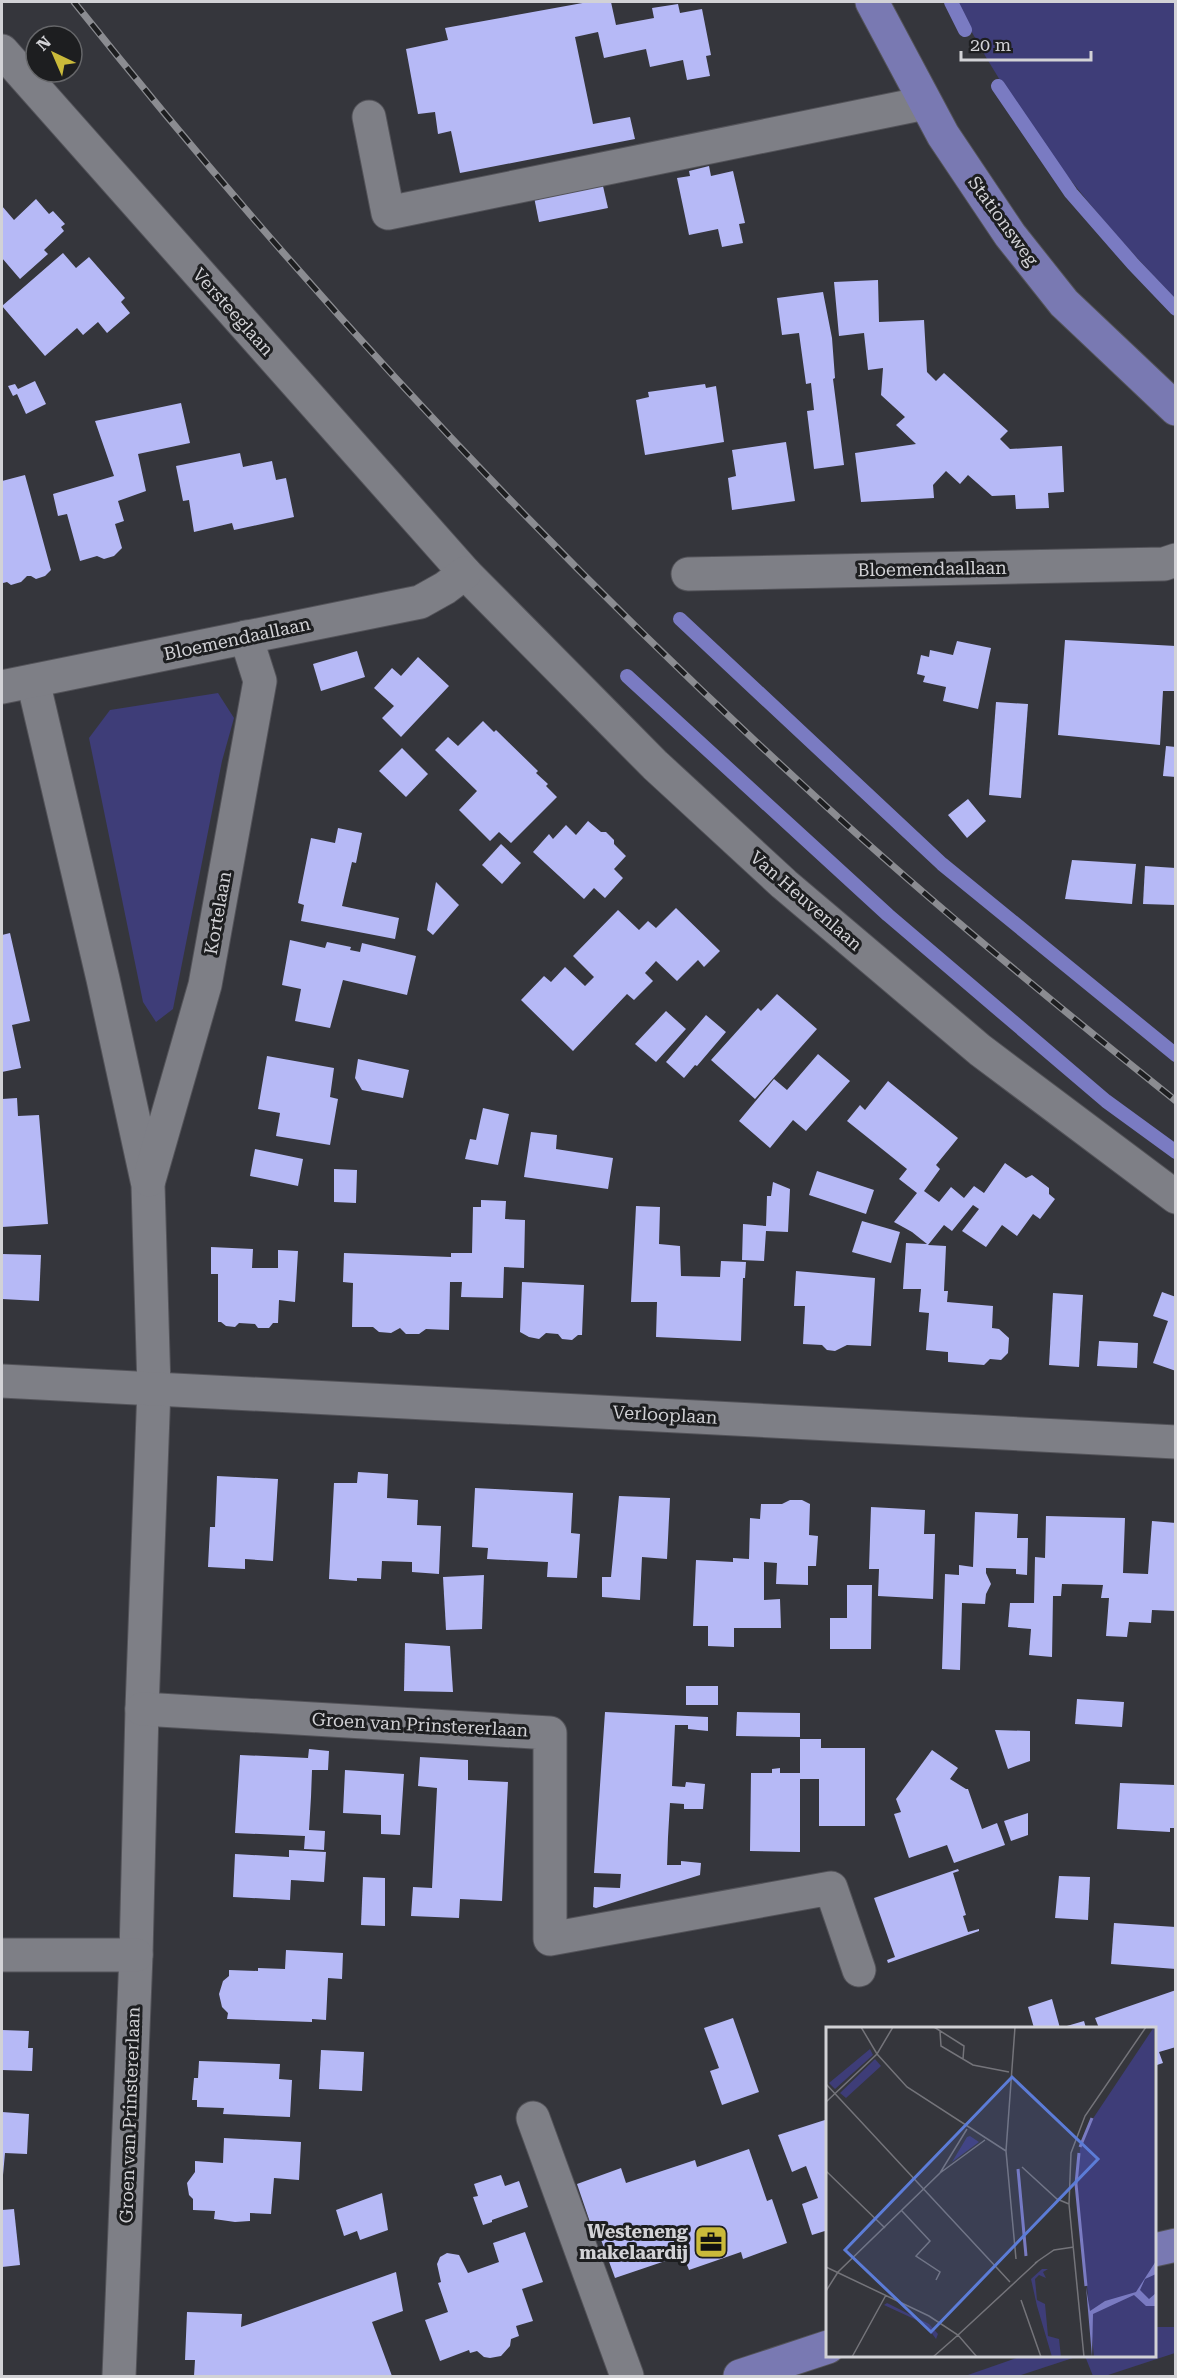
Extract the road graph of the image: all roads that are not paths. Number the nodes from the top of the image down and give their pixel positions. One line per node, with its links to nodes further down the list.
1 (872, 2): 3 (main road, Stationsweg)
2 (2, 51): 7 (street, Versteeglaan)
3 (926, 103): 4 (street); 5 (main road, Stationsweg)
4 (369, 117)
5 (1176, 410)
6 (1176, 560): 8 (street, Bloemendaallaan)
7 (465, 573): 9 (street, Bloemendaallaan); 12 (street, Van Heuvenlaan)
8 (688, 574)
9 (246, 637): 10 (street, Bloemendaallaan); 11 (street, Kortelaan)
10 (17, 684): 11 (street, Kortelaan)
11 (148, 1185): 14 (street, Kortelaan)
12 (1176, 1197)
13 (2, 1381): 14 (street, Verlooplaan)
14 (154, 1388): 15 (street, Verlooplaan); 16 (street, Groen van Prinstererlaan)
15 (1176, 1442)
16 (142, 1709): 18 (street, Groen van Prinstererlaan); 19 (street, Groen van Prinstererlaan)
17 (2, 1955): 18 (street)
18 (136, 1955): 24 (street, Groen van Prinstererlaan)
19 (860, 1970)
20 (533, 2118): 25 (street)
21 (1176, 2246): 22 (main road)
22 (1156, 2250)
23 (826, 2348): 26 (main road)
24 (119, 2376)
25 (627, 2376)
26 (740, 2376)

